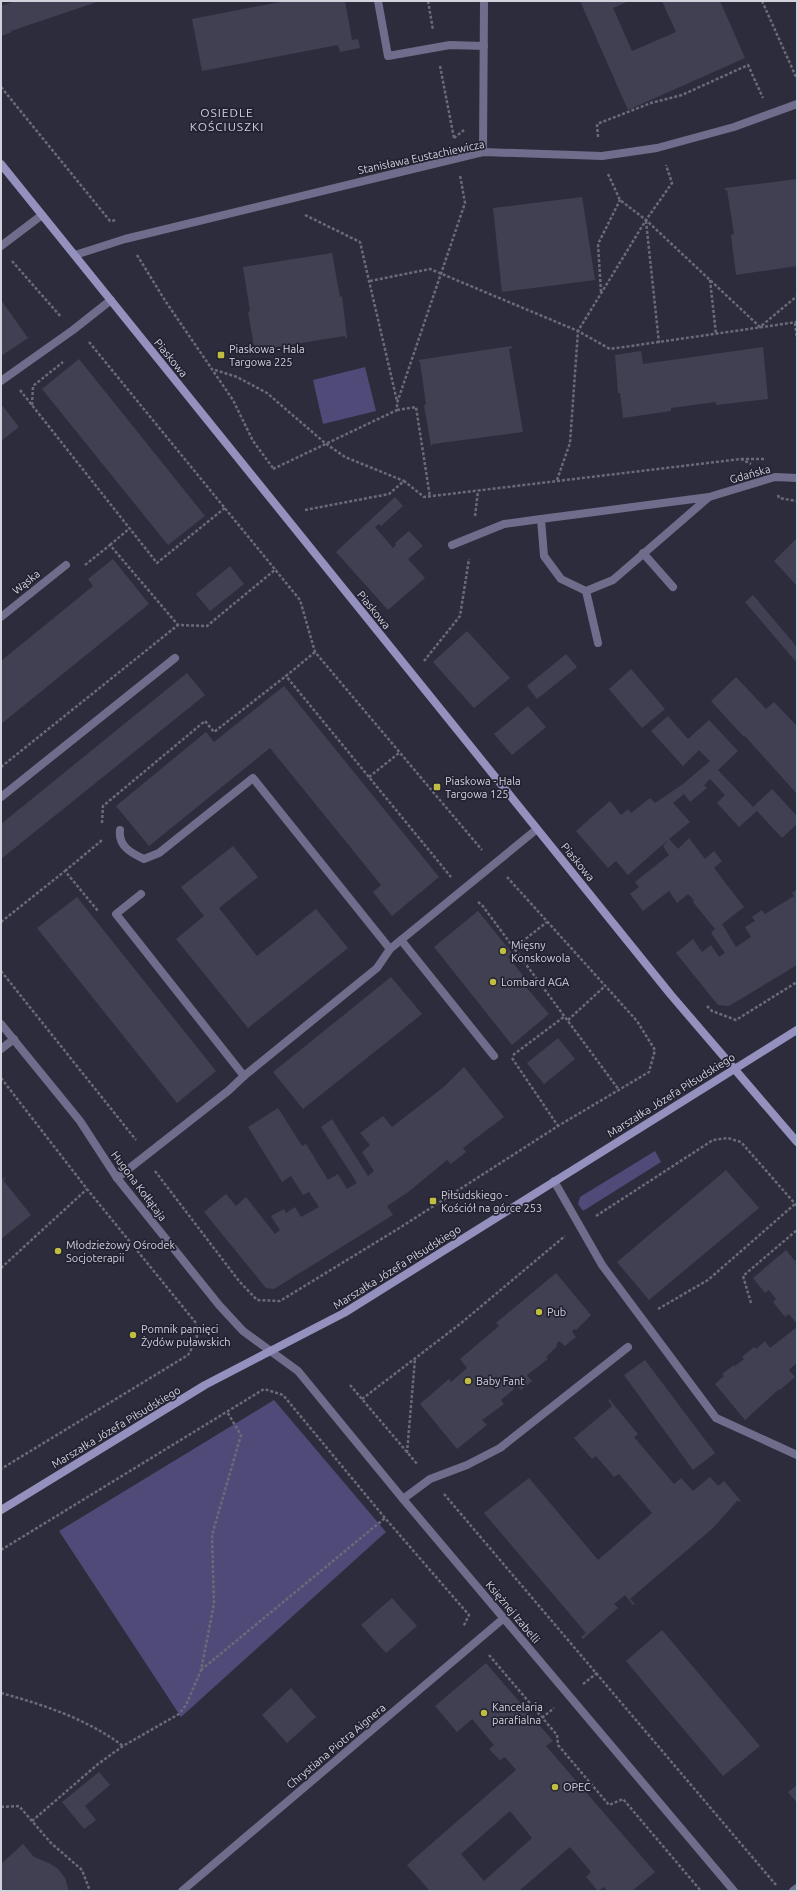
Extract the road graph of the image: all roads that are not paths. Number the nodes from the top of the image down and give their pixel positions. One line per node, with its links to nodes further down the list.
1 (378, 1): 3 (street)
2 (484, 1): 3 (street)
3 (484, 46): 5 (street)
4 (797, 104): 5 (street, Stanisława Eustachiewicza)
5 (483, 152): 9 (street, Stanisława Eustachiewicza)
6 (1, 164): 7 (main road, Piaskowa)
7 (42, 215): 8 (street); 9 (main road, Piaskowa)
8 (1, 246)
9 (75, 254): 10 (main road, Piaskowa)
10 (111, 300): 11 (street); 24 (main road, Piaskowa)
11 (1, 381)
12 (797, 478): 13 (street, Gdańska)
13 (709, 497): 14 (street); 16 (street)
14 (541, 519): 15 (street); 19 (street)
15 (452, 545)
16 (643, 553): 18 (street); 19 (street)
17 (66, 565): 20 (street, Wąska)
18 (673, 587)
19 (586, 591): 21 (street)
20 (1, 616)
21 (598, 643)
22 (175, 658): 23 (street)
23 (1, 797)
24 (537, 829): 27 (street); 34 (main road, Piaskowa)
25 (120, 830): 28 (street)
26 (141, 894): 35 (street)
27 (401, 940): 28 (street); 33 (street)
28 (390, 949): 35 (street)
29 (1, 1024): 31 (street, Hugona Kołłątaja)
30 (797, 1030): 34 (main road, Marszałka Józefa Piłsudskiego)
31 (14, 1039): 32 (street); 37 (street, Hugona Kołłątaja)
32 (1, 1049)
33 (494, 1056)
34 (734, 1068): 36 (main road, Piaskowa); 38 (main road, Marszałka Józefa Piłsudskiego)
35 (244, 1076): 37 (street)
36 (797, 1142)
37 (117, 1178): 40 (street, Hugona Kołłątaja)
38 (554, 1181): 40 (main road, Marszałka Józefa Piłsudskiego); 41 (street)
39 (628, 1347): 42 (street)
40 (272, 1351): 42 (street, Księżnej Izabelli); 43 (main road, Marszałka Józefa Piłsudskiego)
41 (797, 1455)
42 (403, 1499): 44 (street, Księżnej Izabelli)
43 (1, 1510)
44 (504, 1618): 46 (street, Chrystiana Piotra Aignera); 47 (street, Księżnej Izabelli)
45 (797, 1888): 48 (street)
46 (182, 1891)
47 (734, 1891)
48 (793, 1891)

